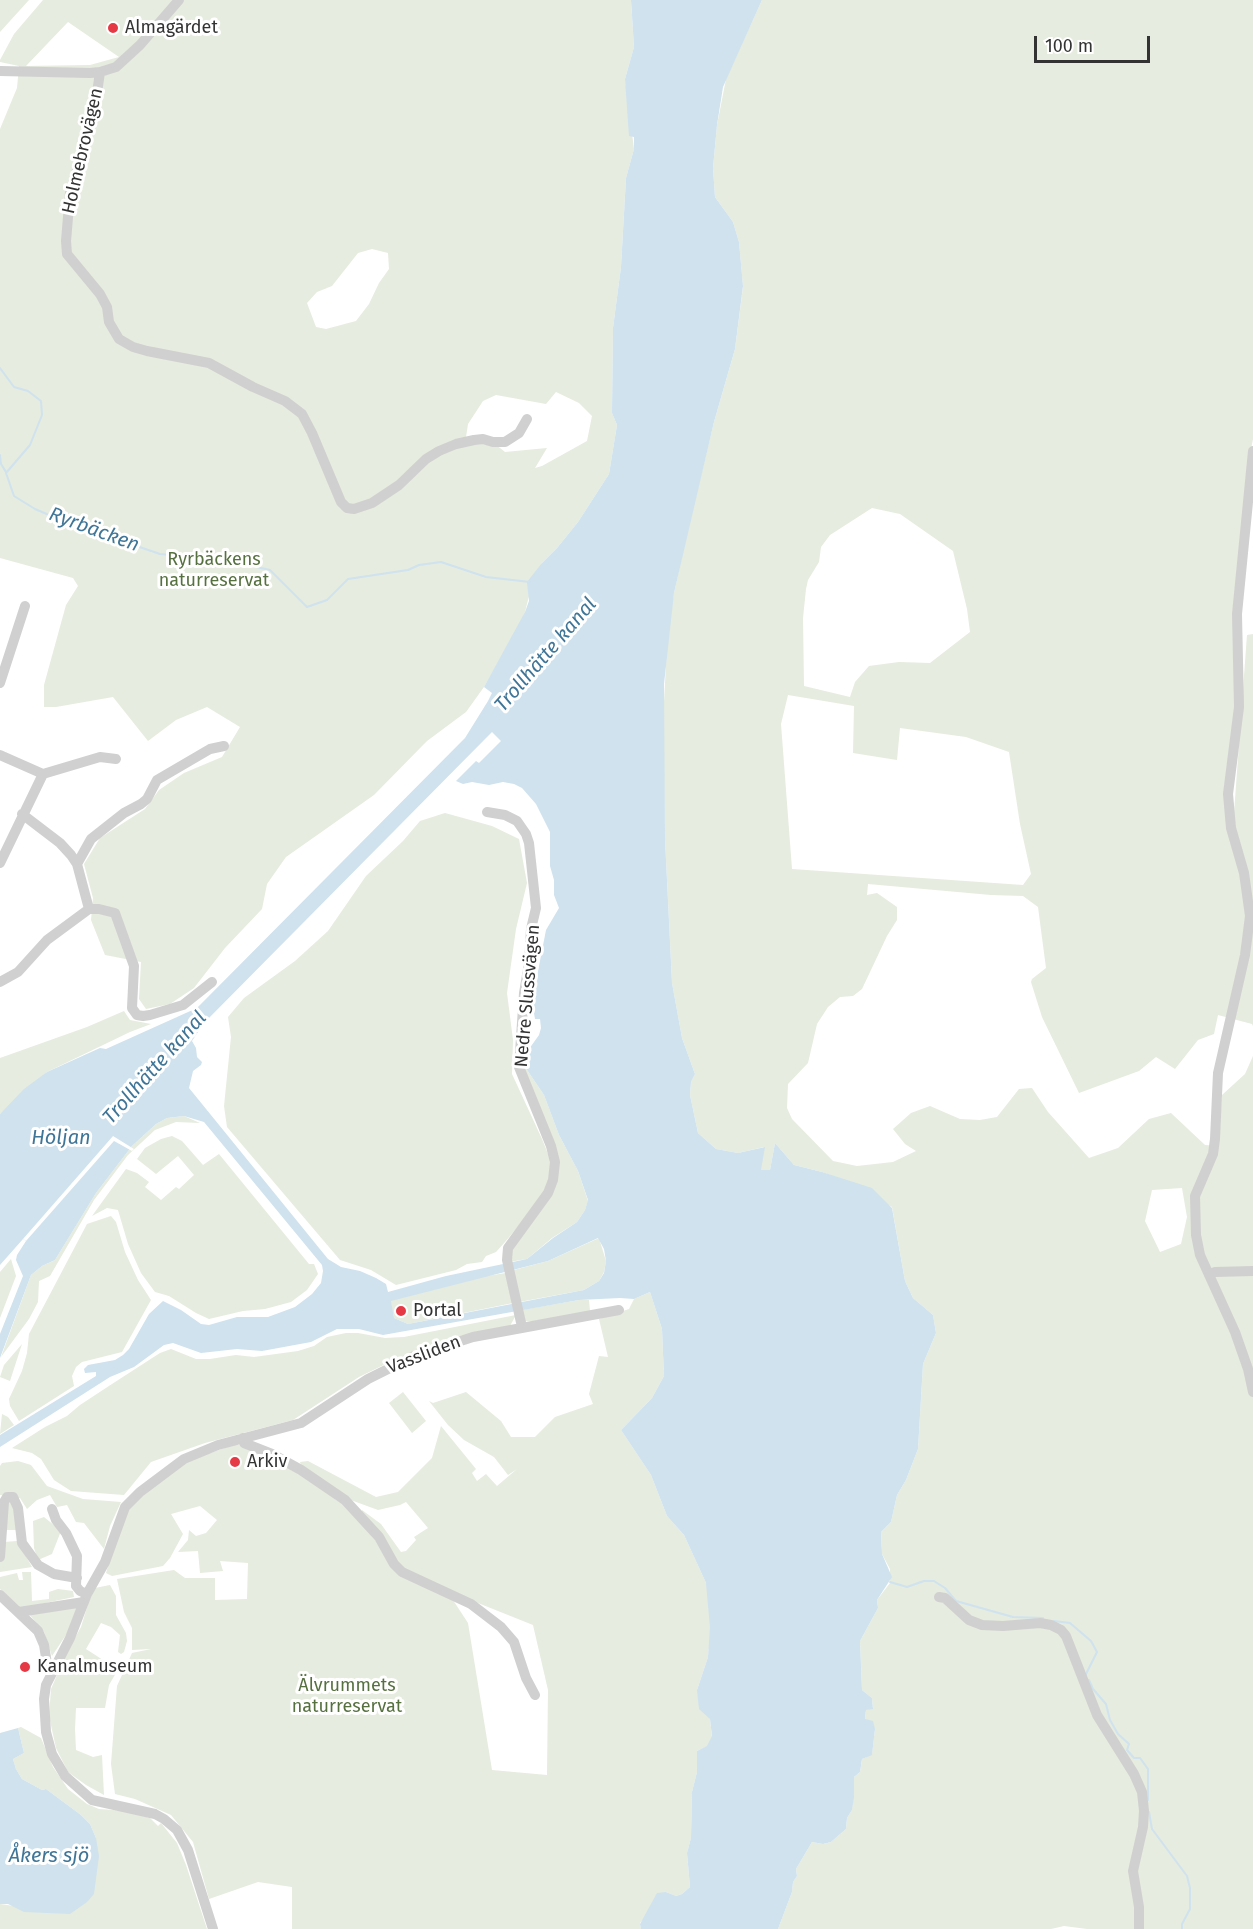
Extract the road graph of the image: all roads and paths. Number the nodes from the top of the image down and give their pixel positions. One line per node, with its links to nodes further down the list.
1 (179, 0): 3 (street)
2 (0, 71): 3 (street)
3 (100, 72): 4 (street, Holmebrovägen)
4 (527, 419)
5 (1253, 451): 20 (street)
6 (25, 606): 7 (street)
7 (0, 683)
8 (224, 746): 15 (street)
9 (0, 755): 11 (street)
10 (116, 759): 11 (street)
11 (43, 774): 13 (street)
12 (487, 812): 22 (street, Nedre Slussvägen)
13 (22, 814): 14 (street); 15 (street)
14 (0, 863)
15 (77, 864): 16 (street)
16 (89, 909): 17 (street); 18 (street)
17 (0, 982)
18 (212, 982)
19 (1253, 1271): 20 (street)
20 (1209, 1275): 23 (street)
21 (619, 1310): 22 (street, Vassliden)
22 (522, 1327): 24 (street, Vassliden)
23 (1253, 1392)
24 (243, 1438): 29 (street, Vassliden); 35 (street)
25 (52, 1509): 28 (street)
26 (1, 1536): 27 (street); 28 (street)
27 (0, 1557)
28 (77, 1574): 29 (street); 32 (street)
29 (99, 1575): 32 (street, Vassliden)
30 (0, 1595): 33 (street)
31 (939, 1597): 37 (street)
32 (85, 1598): 33 (street); 34 (street, Vassliden)
33 (19, 1612): 34 (street)
34 (52, 1672): 36 (street, Vassliden)
35 (535, 1695)
36 (213, 1929)
37 (1139, 1929)

